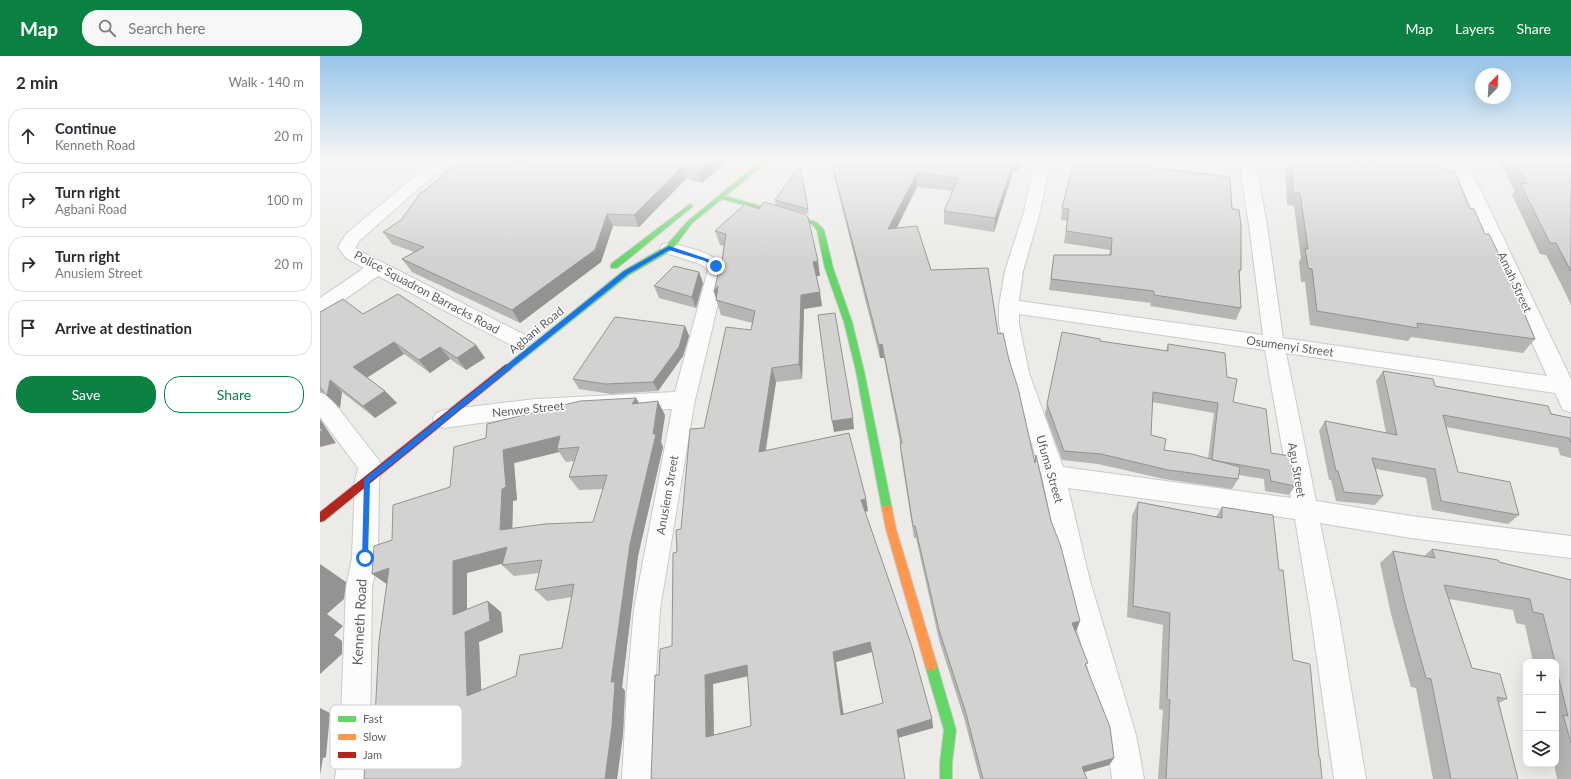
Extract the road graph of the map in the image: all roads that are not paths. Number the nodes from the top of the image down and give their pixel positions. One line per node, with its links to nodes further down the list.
1 (404, 194): 9 (street, Police Squadron Barracks Road)
2 (724, 194): 6 (main road, Agbani Road)
3 (1036, 194): 11 (street, Ufuma Street)
4 (1253, 194): 14 (street, Agu Street)
5 (1474, 194): 15 (street, Amah Street)
6 (720, 197): 8 (main road, Agbani Road); 28 (main road)
7 (699, 198): 10 (main road)
8 (669, 248): 16 (street, Anusiem Street); 18 (main road, Agbani Road)
9 (377, 268): 12 (street); 13 (street, Police Squadron Barracks Road)
10 (605, 274)
11 (1009, 306): 14 (street, Osumenyi Street); 20 (street, Ufuma Street)
12 (320, 307)
13 (518, 340)
14 (1274, 344): 15 (street, Osumenyi Street); 21 (street, Agu Street)
15 (1568, 392)
16 (684, 400): 18 (street, Nenwe Street); 27 (street, Anusiem Street)
17 (320, 401): 19 (street)
18 (444, 419): 19 (main road, Agbani Road)
19 (368, 471): 22 (main road, Agbani Road); 24 (street, Kenneth Road)
20 (1054, 476): 21 (street); 29 (street, Ufuma Street)
21 (1304, 510): 23 (street); 30 (street, Agu Street)
22 (320, 518)
23 (1571, 547)
24 (356, 705)
25 (352, 769): 26 (street, Kenneth Road)
26 (351, 779)
27 (638, 779)
28 (946, 779)
29 (1128, 779)
30 (1350, 779)

